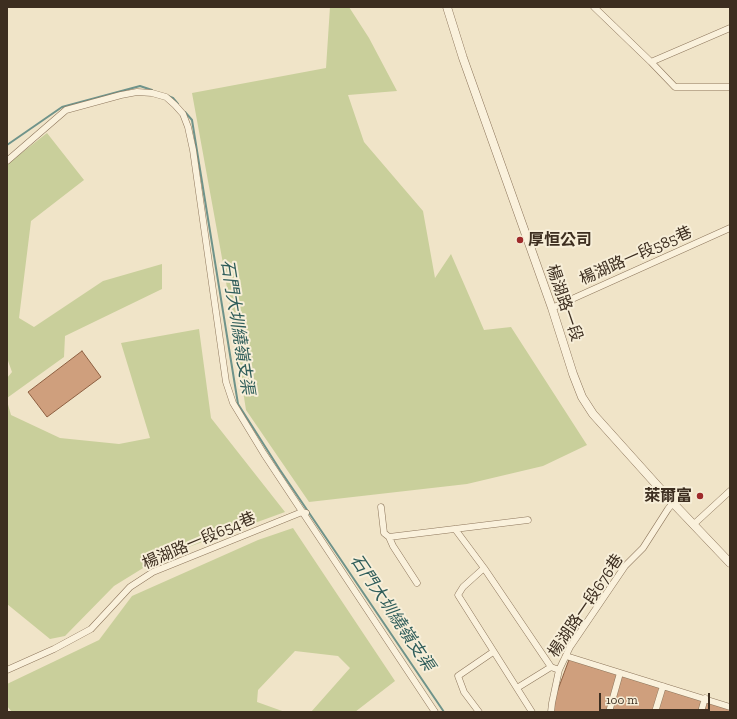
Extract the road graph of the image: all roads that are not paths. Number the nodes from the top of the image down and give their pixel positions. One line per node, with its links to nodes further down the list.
1 (447, 7): 8 (street, 楊湖路一段)
2 (594, 7): 4 (street)
3 (730, 28): 4 (street)
4 (651, 62): 5 (street)
5 (730, 87)
6 (7, 161): 12 (street)
7 (730, 228): 8 (street, 楊湖路一段585巷)
8 (552, 308): 10 (street, 楊湖路一段)
9 (730, 491): 14 (street)
10 (673, 503): 14 (street, 楊湖路一段); 21 (street, 楊湖路一段676巷)
11 (381, 507): 16 (street)
12 (305, 513): 23 (street, 楊湖路一段654巷); 30 (street)
13 (528, 520): 15 (street)
14 (693, 525): 17 (street, 楊湖路一段)
15 (455, 529): 16 (street); 18 (street)
16 (390, 537): 19 (street)
17 (730, 563)
18 (484, 568): 20 (street); 22 (street)
19 (417, 583)
20 (493, 652): 27 (street); 31 (street)
21 (566, 656): 24 (street, 楊湖路一段676巷); 25 (street)
22 (551, 667): 24 (street); 27 (street)
23 (7, 670)
24 (559, 670): 33 (street, 楊湖路一段676巷)
25 (620, 673): 26 (street); 34 (street)
26 (663, 686): 28 (street); 35 (street)
27 (517, 688): 32 (street)
28 (705, 698): 29 (street); 36 (street)
29 (730, 707)
30 (435, 712)
31 (479, 712)
32 (532, 712)
33 (551, 712)
34 (608, 712)
35 (655, 712)
36 (701, 712)

